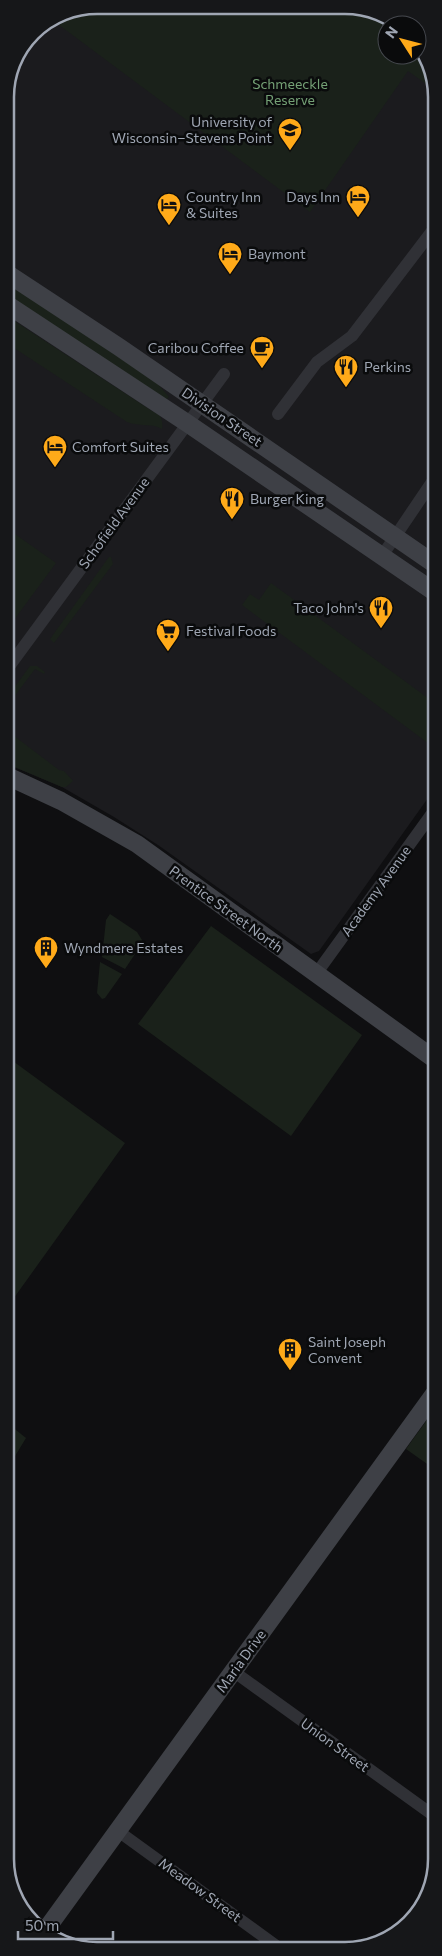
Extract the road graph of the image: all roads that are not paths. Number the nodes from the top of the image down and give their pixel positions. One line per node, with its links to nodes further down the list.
1 (428, 236): 6 (street)
2 (14, 278): 5 (street, Division Street)
3 (14, 309): 7 (street, Division Street)
4 (224, 374): 5 (street, Schofield Avenue)
5 (202, 404): 7 (street, Schofield Avenue); 9 (street, Division Street)
6 (278, 414)
7 (187, 423): 10 (street, Division Street); 13 (street, Schofield Avenue)
8 (428, 488): 9 (street)
9 (396, 537): 10 (street); 11 (street, Division Street)
10 (382, 556): 12 (street, Division Street)
11 (428, 559)
12 (428, 588)
13 (14, 660)
14 (14, 780): 16 (street, Prentice Street North)
15 (428, 819): 16 (street, Academy Avenue)
16 (316, 974): 17 (street, Prentice Street North)
17 (428, 1055)
18 (428, 1402): 19 (street, Maria Drive)
19 (233, 1671): 20 (street, Union Street); 21 (street, Maria Drive)
20 (428, 1812)
21 (118, 1831): 22 (street, Maria Drive); 23 (street, Meadow Street)
22 (48, 1926)
23 (271, 1942)

